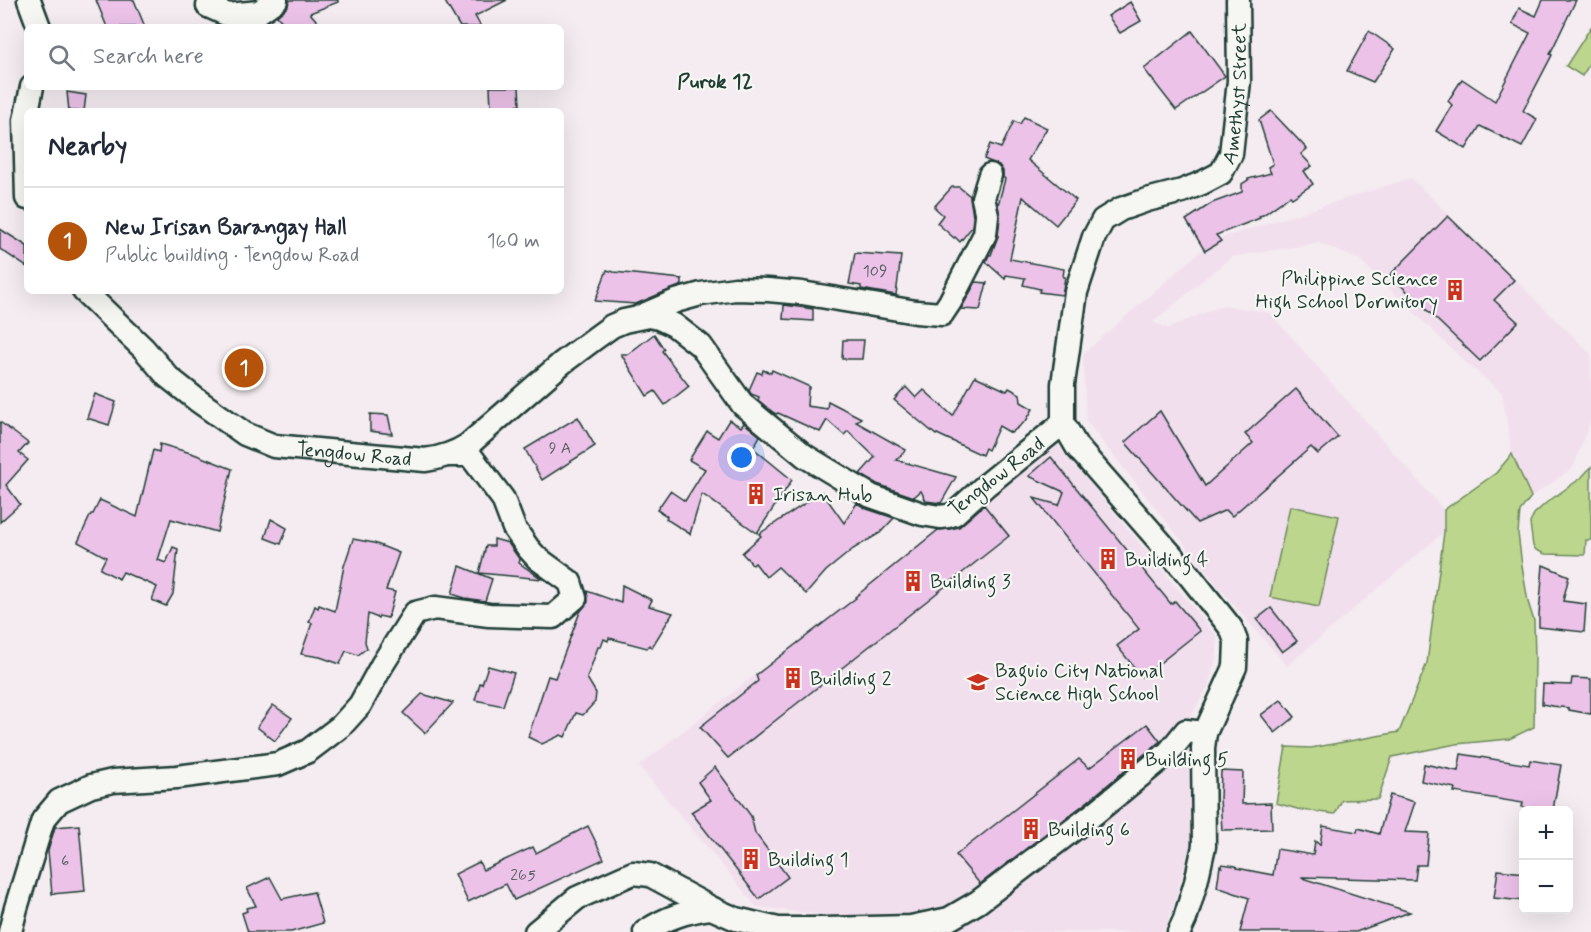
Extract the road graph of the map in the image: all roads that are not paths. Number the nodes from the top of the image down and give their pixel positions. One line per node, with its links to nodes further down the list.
1 (29, 0): 5 (street)
2 (276, 0): 4 (street)
3 (1238, 0): 11 (street, Amethyst Street)
4 (208, 6)
5 (38, 24)
6 (31, 90): 7 (street)
7 (28, 108)
8 (990, 175): 10 (street, Tengdow Road)
9 (87, 294): 12 (street, Tengdow Road)
10 (637, 318): 11 (street, Tengdow Road); 12 (street, Tengdow Road)
11 (1063, 423): 13 (street)
12 (450, 455): 15 (street)
13 (1205, 733): 14 (street); 18 (street)
14 (711, 908): 16 (street); 17 (street)
15 (10, 932)
16 (536, 932)
17 (645, 932)
18 (1179, 932)

